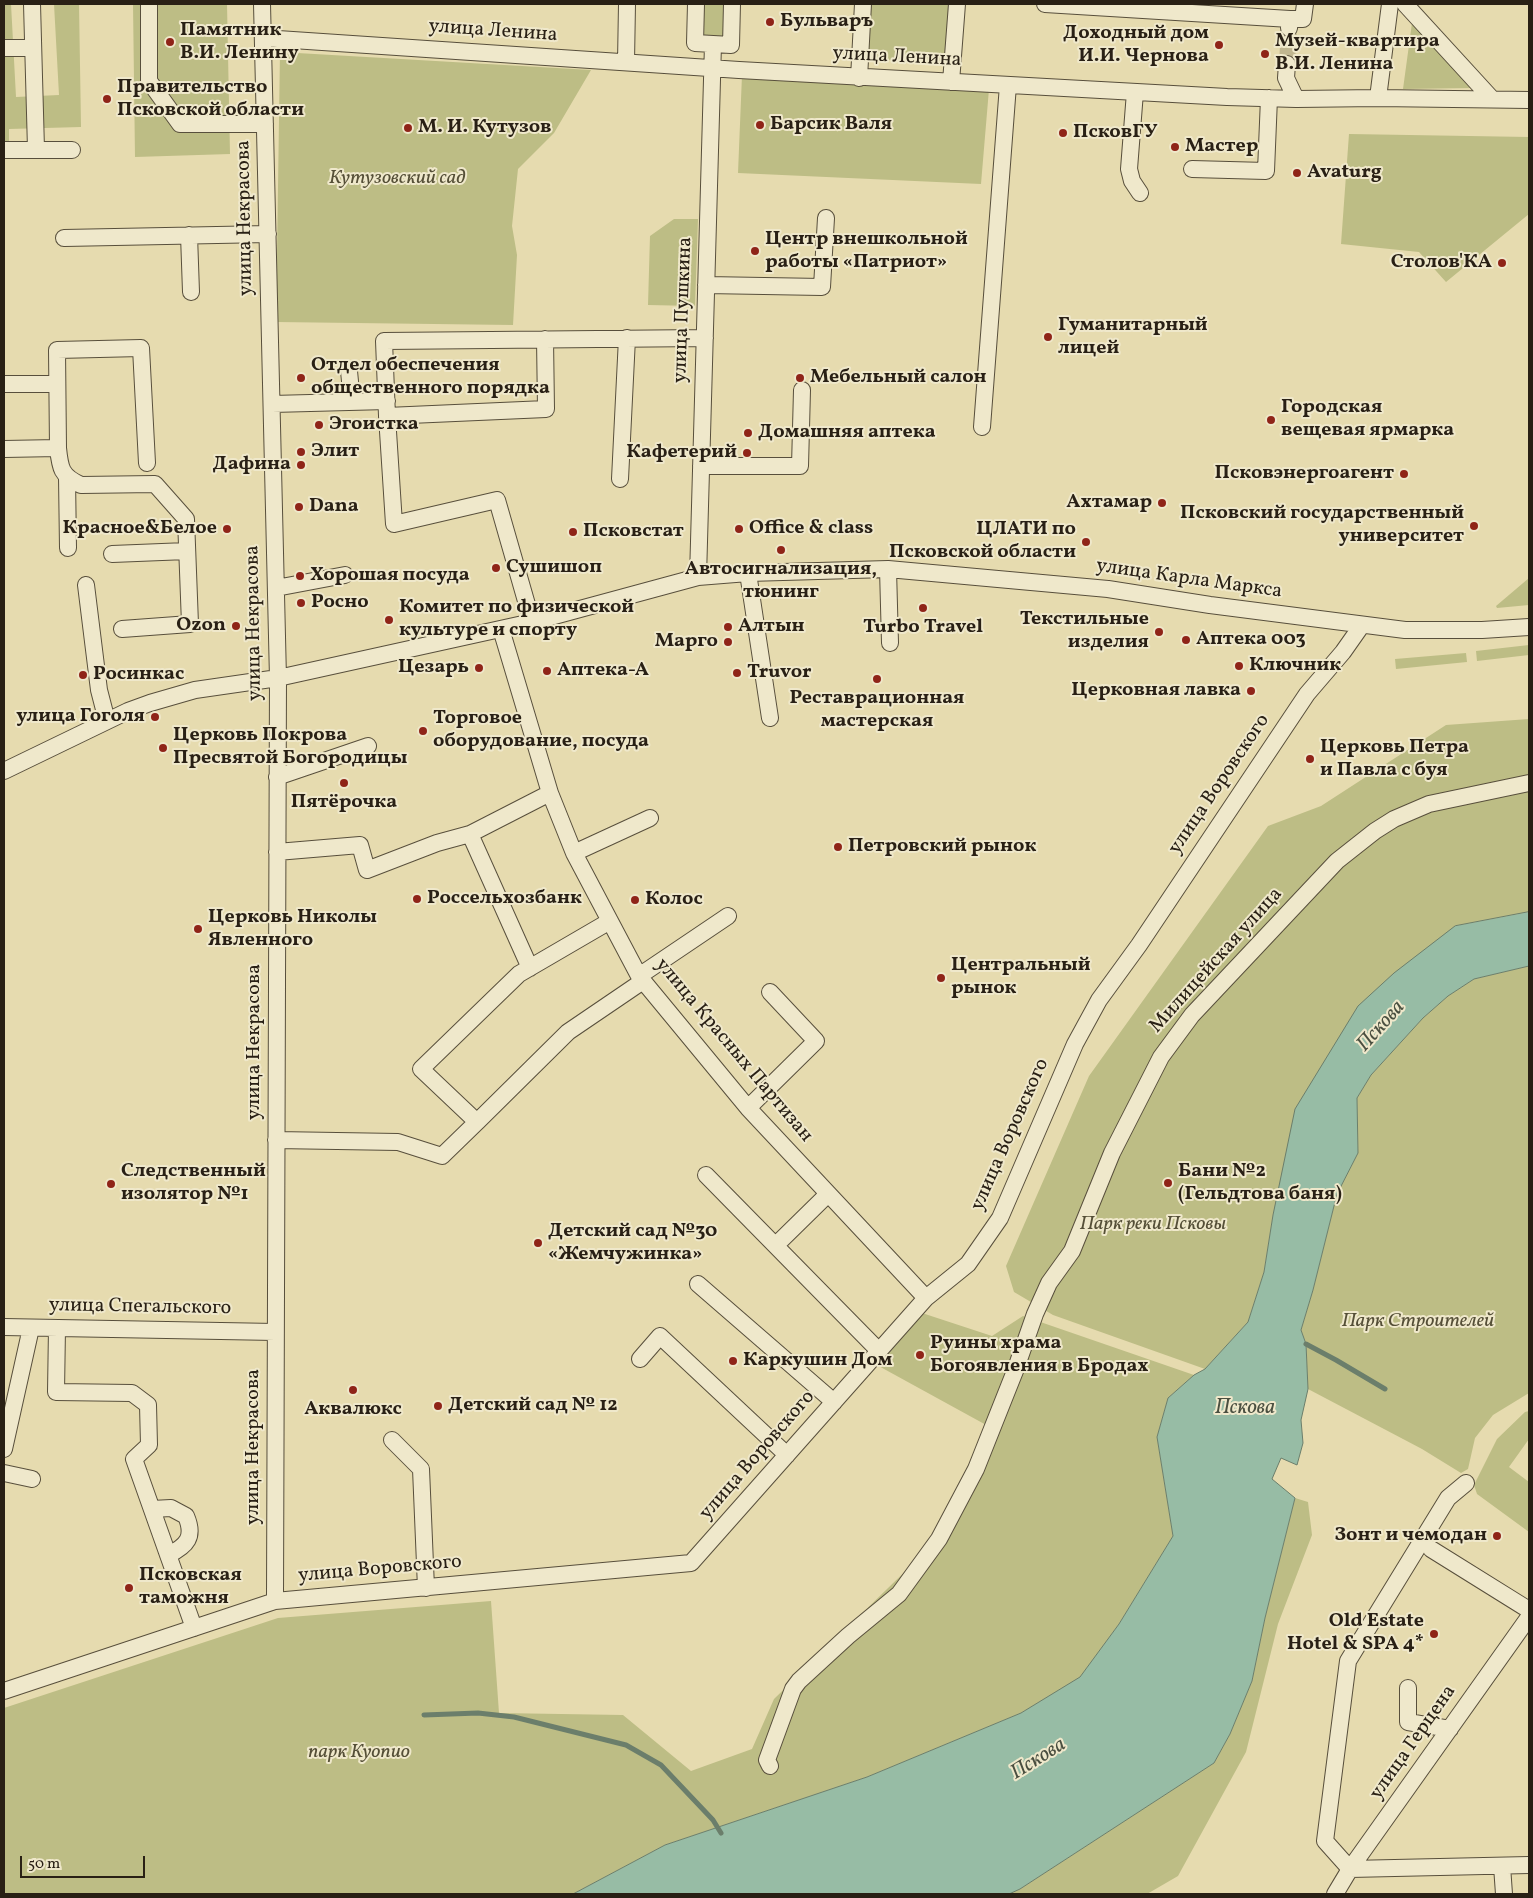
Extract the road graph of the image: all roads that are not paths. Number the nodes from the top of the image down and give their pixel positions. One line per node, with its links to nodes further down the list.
1 (32, 4): 17 (street)
2 (149, 4): 30 (street)
3 (262, 4): 14 (street, улица Некрасова)
4 (628, 4): 18 (street)
5 (696, 4): 15 (street)
6 (732, 4): 15 (street)
7 (863, 4): 21 (street)
8 (957, 4): 22 (street)
9 (1045, 4): 13 (street)
10 (1305, 4): 13 (street)
11 (1390, 4): 26 (street)
12 (1405, 4): 28 (street)
13 (1217, 9)
14 (263, 38): 18 (street, улица Ленина); 30 (street, улица Некрасова)
15 (713, 44): 20 (street, улица Пушкина)
16 (4, 48): 17 (street)
17 (32, 48): 31 (street)
18 (626, 62): 20 (street, улица Ленина)
19 (1287, 64): 27 (street)
20 (712, 68): 21 (street, улица Ленина); 40 (street, улица Пушкина)
21 (859, 78): 22 (street, улица Ленина)
22 (951, 82): 23 (street, улица Ленина)
23 (1008, 85): 24 (street, улица Ленина); 52 (street)
24 (1135, 92): 25 (street, улица Ленина); 35 (street)
25 (1269, 98): 27 (street, улица Ленина); 34 (street)
26 (1378, 98): 27 (street, улица Ленина); 28 (street, улица Ленина)
27 (1296, 99)
28 (1492, 99): 29 (street, улица Ленина)
29 (1529, 100)
30 (265, 124): 37 (street, улица Некрасова)
31 (36, 149): 32 (street); 33 (street)
32 (4, 150)
33 (72, 150)
34 (1192, 169)
35 (1140, 193)
36 (826, 218): 40 (street)
37 (268, 234): 38 (street); 50 (street, улица Некрасова)
38 (189, 235): 39 (street); 41 (street)
39 (64, 238)
40 (706, 285): 43 (street, улица Пушкина)
41 (191, 292)
42 (627, 338): 43 (street); 44 (street); 58 (street)
43 (705, 338): 56 (street, улица Пушкина)
44 (545, 339): 51 (street); 51 (street)
45 (349, 372): 49 (street)
46 (4, 384): 47 (street)
47 (57, 384): 53 (street); 55 (street)
48 (802, 390): 56 (street)
49 (352, 402): 50 (street); 51 (street)
50 (272, 404): 67 (street, улица Некрасова)
51 (387, 409): 68 (street)
52 (982, 427)
53 (58, 448): 54 (street); 57 (street)
54 (4, 449)
55 (147, 463)
56 (701, 466): 65 (street, улица Пушкина)
57 (68, 477): 59 (street); 60 (street)
58 (620, 479)
59 (68, 548)
60 (187, 551): 61 (street); 72 (street)
61 (112, 554)
62 (888, 569): 63 (street, улица Карла Маркса); 69 (street, улица Карла Маркса); 73 (street)
63 (748, 573): 65 (street, улица Карла Маркса); 75 (street)
64 (345, 575): 67 (street)
65 (698, 577): 68 (street, улица Карла Маркса)
66 (86, 584): 76 (street)
67 (276, 588): 74 (street, улица Некрасова)
68 (532, 622): 71 (street, улица Карла Маркса)
69 (1362, 624): 70 (street, улица Карла Маркса); 98 (street, улица Воровского)
70 (1529, 627)
71 (501, 629): 74 (street, улица Карла Маркса); 81 (street, улица Красных Партизан)
72 (122, 630)
73 (890, 643)
74 (278, 678): 76 (street, улица Карла Маркса); 79 (street, улица Некрасова)
75 (770, 718)
76 (107, 721): 78 (street, улица Карла Маркса)
77 (368, 746): 79 (street)
78 (4, 771)
79 (277, 777): 84 (street, улица Некрасова)
80 (1529, 783): 123 (street, Милицейская улица)
81 (550, 793): 83 (street); 85 (street, улица Красных Партизан)
82 (650, 818): 85 (street)
83 (470, 834): 84 (street); 88 (street)
84 (277, 852): 93 (street, улица Некрасова)
85 (574, 853): 87 (street, улица Красных Партизан)
86 (728, 916): 89 (street)
87 (610, 921): 88 (street); 89 (street, улица Красных Партизан)
88 (530, 968): 92 (street)
89 (641, 979): 91 (street, улица Красных Партизан); 92 (street)
90 (770, 992): 91 (street)
91 (748, 1108): 95 (street, улица Красных Партизан)
92 (477, 1122): 93 (street)
93 (276, 1140): 102 (street, улица Некрасова)
94 (706, 1174): 96 (street)
95 (828, 1194): 96 (street); 98 (street, улица Красных Партизан)
96 (776, 1246): 103 (street)
97 (698, 1284): 105 (street)
98 (926, 1298): 103 (street, улица Воровского)
99 (4, 1327): 100 (street, улица Спегальского)
100 (31, 1328): 101 (street, улица Спегальского); 107 (street)
101 (57, 1328): 102 (street, улица Спегальского); 112 (street)
102 (275, 1332): 116 (street, улица Некрасова)
103 (879, 1351): 105 (street, улица Воровского)
104 (640, 1359): 108 (street)
105 (834, 1402): 108 (street, улица Воровского)
106 (392, 1440): 115 (street)
107 (4, 1449)
108 (787, 1455): 115 (street, улица Воровского)
109 (4, 1473): 110 (street)
110 (32, 1479)
111 (1466, 1483): 126 (street)
112 (152, 1510): 114 (street); 114 (street)
113 (1431, 1549): 117 (street)
114 (168, 1555): 119 (street)
115 (426, 1588): 116 (street, улица Воровского)
116 (275, 1601): 119 (street, улица Воровского)
117 (1529, 1610)
118 (1529, 1617): 122 (street, улица Герцена)
119 (194, 1628): 121 (street, улица Воровского)
120 (1408, 1688): 122 (street)
121 (4, 1691)
122 (1450, 1729): 126 (street, улица Герцена)
123 (770, 1766)
124 (1529, 1865): 125 (street)
125 (1502, 1866): 126 (street); 128 (street)
126 (1350, 1869): 127 (street, улица Герцена)
127 (1335, 1894)
128 (1504, 1894)

